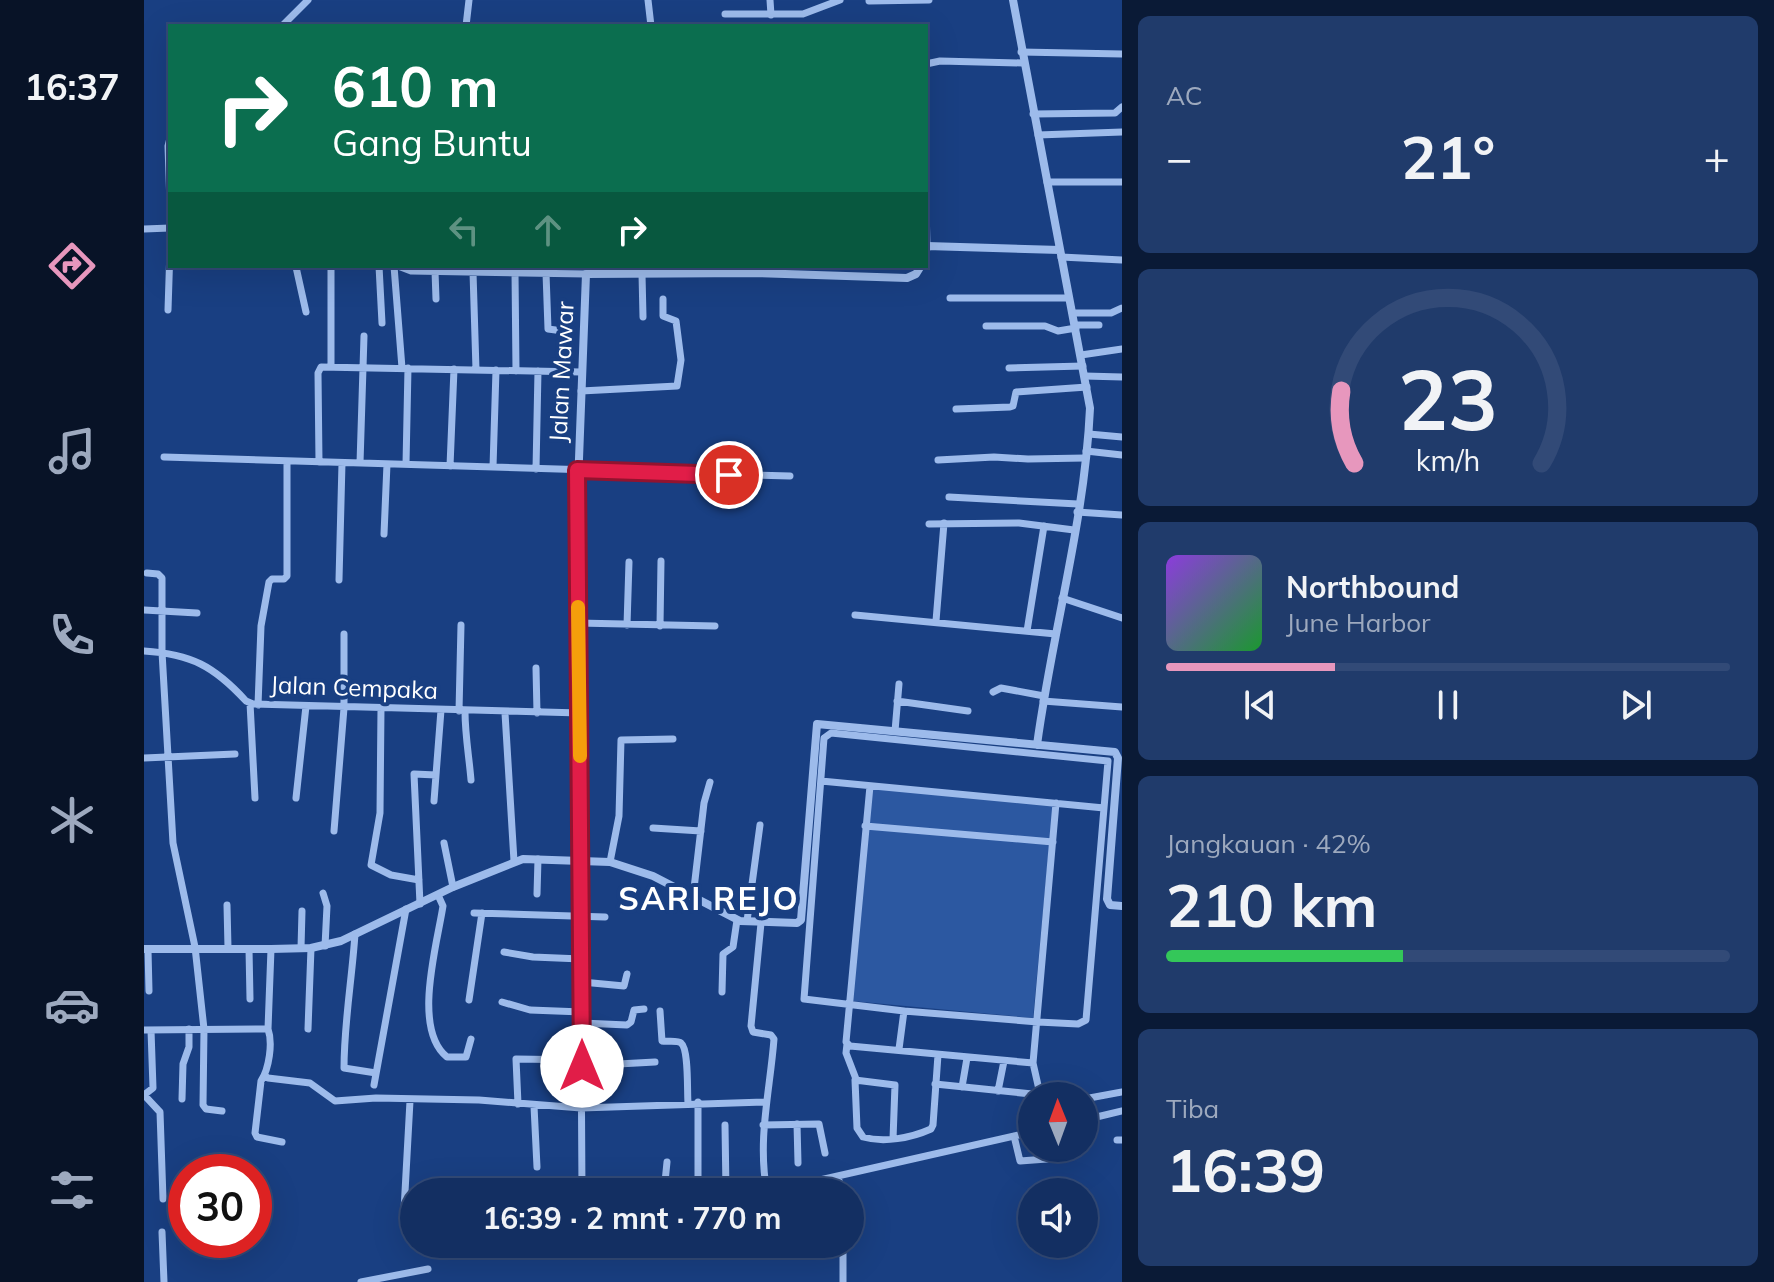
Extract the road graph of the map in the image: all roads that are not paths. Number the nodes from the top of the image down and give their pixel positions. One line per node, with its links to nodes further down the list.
1 (308, 0): 11 (street)
2 (469, 0): 12 (street)
3 (648, 0): 13 (street)
4 (770, 0): 10 (street)
5 (840, 0): 10 (street)
6 (929, 0): 8 (street)
7 (1013, 0): 14 (street)
8 (869, 1)
9 (725, 14): 10 (street)
10 (771, 15)
11 (284, 24)
12 (466, 24)
13 (651, 24)
14 (1021, 52): 15 (street); 16 (street)
15 (1122, 54)
16 (1023, 63): 17 (street); 19 (street)
17 (928, 64)
18 (1122, 107): 19 (street)
19 (1033, 114): 21 (street)
20 (1122, 132): 21 (street)
21 (1038, 135): 22 (street)
22 (1047, 182): 23 (street); 27 (street)
23 (1122, 182)
24 (168, 228): 25 (street)
25 (144, 229)
26 (928, 249): 27 (street)
27 (1060, 253): 28 (street); 47 (street)
28 (1122, 260)
29 (170, 268): 51 (street)
30 (296, 268): 52 (street)
31 (331, 268): 63 (street)
32 (379, 268): 55 (street)
33 (396, 268): 65 (street)
34 (920, 268): 42 (street)
35 (411, 269): 37 (street)
36 (757, 269): 41 (street); 42 (street)
37 (437, 270): 44 (street); 48 (street)
38 (510, 270): 39 (street); 44 (street); 70 (street)
39 (541, 270): 40 (street); 59 (street)
40 (574, 270): 45 (street)
41 (675, 270): 43 (street)
42 (784, 270)
43 (645, 271): 45 (street); 54 (street)
44 (473, 272): 68 (street)
45 (586, 274): 73 (street, Jalan Mawar)
46 (950, 298): 47 (street)
47 (1069, 298): 53 (street)
48 (436, 299)
49 (663, 299): 76 (street)
50 (1122, 308): 53 (street)
51 (168, 310)
52 (306, 312)
53 (1073, 313): 58 (street)
54 (643, 317)
55 (382, 323)
56 (1099, 325): 58 (street)
57 (986, 326): 58 (street)
58 (1075, 326): 62 (street)
59 (563, 331)
60 (364, 336): 64 (street)
61 (1122, 349): 62 (street)
62 (1081, 355): 72 (street)
63 (331, 366): 64 (street); 85 (street)
64 (363, 367): 65 (street); 87 (street)
65 (405, 368): 67 (street); 89 (street)
66 (1009, 368): 72 (street)
67 (454, 369): 68 (street); 90 (street)
68 (476, 370): 69 (street)
69 (496, 370): 70 (street); 91 (street)
70 (516, 371): 71 (street)
71 (538, 371): 73 (street); 92 (street)
72 (1084, 371): 74 (street); 75 (street)
73 (581, 372): 76 (street, Jalan Mawar)
74 (1122, 377)
75 (1087, 387): 77 (street); 78 (street)
76 (581, 391): 93 (street, Jalan Mawar)
77 (956, 409)
78 (1089, 434): 79 (street); 80 (street)
79 (1122, 437)
80 (1086, 454): 81 (street); 83 (street); 96 (street)
81 (1122, 455)
82 (164, 457): 84 (street)
83 (938, 460)
84 (287, 461): 85 (street); 129 (street)
85 (319, 462): 86 (street)
86 (342, 463): 87 (street); 106 (street)
87 (360, 463): 88 (street)
88 (387, 464): 89 (street); 102 (street)
89 (406, 464): 90 (street)
90 (450, 466): 91 (street)
91 (493, 467): 92 (street)
92 (536, 469): 93 (street)
93 (577, 470): 94 (street); 114 (street, Jalan Mawar)
94 (790, 476)
95 (949, 497): 96 (street)
96 (1078, 508): 97 (street); 101 (street)
97 (1122, 515)
98 (944, 523): 99 (street); 100 (street); 113 (street)
99 (929, 524)
100 (1044, 526): 101 (street); 119 (street)
101 (1074, 530): 107 (street)
102 (384, 534)
103 (661, 561): 117 (street)
104 (629, 562): 116 (street)
105 (147, 573): 109 (street)
106 (339, 580)
107 (1062, 598): 112 (street); 121 (street)
108 (144, 610): 109 (street)
109 (161, 611): 110 (street); 123 (street)
110 (197, 613)
111 (855, 615): 113 (street)
112 (1122, 618)
113 (936, 621): 119 (street)
114 (578, 623): 116 (street); 139 (street, Jalan Mawar)
115 (461, 625): 135 (street)
116 (627, 625): 117 (street)
117 (660, 626): 118 (street)
118 (715, 626)
119 (1027, 631): 121 (street)
120 (344, 634): 132 (street)
121 (1056, 634): 127 (street)
122 (144, 651): 123 (street, Jalan Cempaka)
123 (162, 652): 129 (street, Jalan Cempaka); 146 (street)
124 (536, 668): 138 (street)
125 (899, 684): 128 (street)
126 (993, 692): 127 (street)
127 (1044, 698): 131 (street); 142 (street)
128 (897, 701): 136 (street); 140 (street)
129 (254, 704): 130 (street, Jalan Cempaka); 152 (street)
130 (306, 706): 132 (street, Jalan Cempaka); 153 (street)
131 (1122, 707)
132 (344, 708): 133 (street, Jalan Cempaka); 161 (street)
133 (381, 708): 134 (street, Jalan Cempaka); 169 (street)
134 (441, 710): 135 (street, Jalan Cempaka); 147 (street)
135 (462, 711): 137 (street, Jalan Cempaka); 148 (street)
136 (968, 711)
137 (505, 713): 138 (street, Jalan Cempaka); 167 (street)
138 (537, 713): 139 (street, Jalan Cempaka)
139 (580, 713): 166 (street, Jalan Mawar)
140 (895, 731): 142 (street); 183 (street)
141 (673, 739): 168 (street)
142 (1037, 745): 145 (street)
143 (235, 754): 146 (street)
144 (144, 758): 146 (street)
145 (1120, 758): 156 (street)
146 (167, 759): 186 (street)
147 (436, 775): 154 (street); 169 (street)
148 (471, 780)
149 (821, 781): 151 (street); 157 (street); 202 (street)
150 (710, 782): 162 (street)
151 (870, 786): 155 (street); 159 (street)
152 (255, 798)
153 (296, 798)
154 (434, 801)
155 (1056, 803): 157 (street); 163 (street)
156 (1119, 803): 177 (street)
157 (1104, 808): 207 (street)
158 (760, 825): 182 (street)
159 (865, 826): 163 (street); 202 (street)
160 (653, 828): 162 (street)
161 (334, 831)
162 (701, 831): 174 (street)
163 (1053, 842): 207 (street)
164 (444, 843): 170 (street)
165 (538, 859): 166 (street); 167 (street); 172 (street)
166 (580, 860): 168 (street); 181 (street, Jalan Mawar)
167 (514, 861): 170 (street)
168 (610, 862): 174 (street)
169 (419, 880): 175 (street)
170 (453, 887): 173 (street)
171 (323, 893): 185 (street)
172 (537, 894)
173 (438, 895): 175 (street); 214 (street)
174 (693, 897): 182 (street)
175 (420, 904): 178 (street)
176 (227, 905): 187 (street)
177 (1122, 906)
178 (406, 909): 184 (street); 223 (street)
179 (302, 911): 188 (street)
180 (605, 917): 181 (street)
181 (581, 918): 194 (street, Jalan Mawar); 200 (street)
182 (742, 920): 183 (street); 198 (street)
183 (761, 923): 238 (street)
184 (355, 934): 185 (street); 223 (street)
185 (325, 946): 189 (street)
186 (195, 947): 187 (street); 190 (street); 210 (street)
187 (228, 948): 191 (street)
188 (301, 948): 189 (street); 192 (street)
189 (311, 948): 212 (street)
190 (146, 949): 197 (street)
191 (249, 949): 192 (street); 199 (street)
192 (271, 949): 211 (street)
193 (504, 952): 194 (street)
194 (581, 959): 196 (street, Jalan Mawar)
195 (627, 974): 196 (street)
196 (582, 982): 206 (street, Jalan Mawar)
197 (149, 991)
198 (722, 992)
199 (250, 999)
200 (469, 1000)
201 (502, 1002): 206 (street)
202 (849, 1005): 205 (street); 215 (street)
203 (644, 1009): 208 (street)
204 (660, 1011): 239 (street)
205 (904, 1011): 207 (street); 216 (street)
206 (582, 1012): 208 (street, Jalan Mawar)
207 (1038, 1022): 222 (street)
208 (582, 1023): 221 (street, Jalan Mawar)
209 (189, 1029): 210 (street); 213 (street); 235 (street)
210 (204, 1029): 211 (street); 243 (street)
211 (268, 1029): 224 (street)
212 (308, 1029)
213 (148, 1030): 233 (street)
214 (471, 1039)
215 (847, 1044): 216 (street); 225 (street)
216 (899, 1049): 217 (street)
217 (938, 1055): 218 (street); 227 (street)
218 (967, 1058): 219 (street); 229 (street)
219 (1004, 1061): 222 (street); 230 (street)
220 (655, 1062): 221 (street)
221 (582, 1063): 240 (street); 242 (street, Jalan Mawar)
222 (1033, 1063): 226 (street)
223 (376, 1073): 228 (street)
224 (265, 1076): 236 (street); 252 (street)
225 (856, 1079): 251 (street); 251 (street)
226 (1037, 1082)
227 (935, 1084): 229 (street); 251 (street)
228 (374, 1085)
229 (962, 1087): 230 (street)
230 (998, 1091): 231 (street)
231 (1018, 1092)
232 (1122, 1092): 234 (street)
233 (144, 1095): 266 (street)
234 (1098, 1096)
235 (182, 1099)
236 (410, 1101): 240 (street); 259 (street)
237 (698, 1102): 238 (street); 239 (street); 262 (street)
238 (766, 1102): 248 (street)
239 (688, 1103): 242 (street)
240 (518, 1104): 241 (street)
241 (534, 1106): 242 (street); 257 (street)
242 (581, 1108): 260 (street, Jalan Mawar)
243 (222, 1111)
244 (1122, 1111): 245 (street)
245 (1098, 1117)
246 (797, 1124): 248 (street); 253 (street); 256 (street)
247 (725, 1125): 263 (street)
248 (763, 1125): 264 (street)
249 (1018, 1135): 250 (street)
250 (1014, 1136): 254 (street); 258 (street)
251 (893, 1139)
252 (282, 1142)
253 (825, 1153)
254 (1018, 1153)
255 (667, 1162): 261 (street)
256 (798, 1163)
257 (537, 1167)
258 (838, 1177): 265 (street)
259 (406, 1178)
260 (582, 1178)
261 (665, 1178)
262 (698, 1178)
263 (726, 1178)
264 (765, 1178)
265 (833, 1178)
266 (163, 1199)
267 (162, 1232): 270 (street)
268 (843, 1258): 272 (street)
269 (428, 1269): 271 (street)
270 (164, 1282)
271 (361, 1282)
272 (843, 1282)

